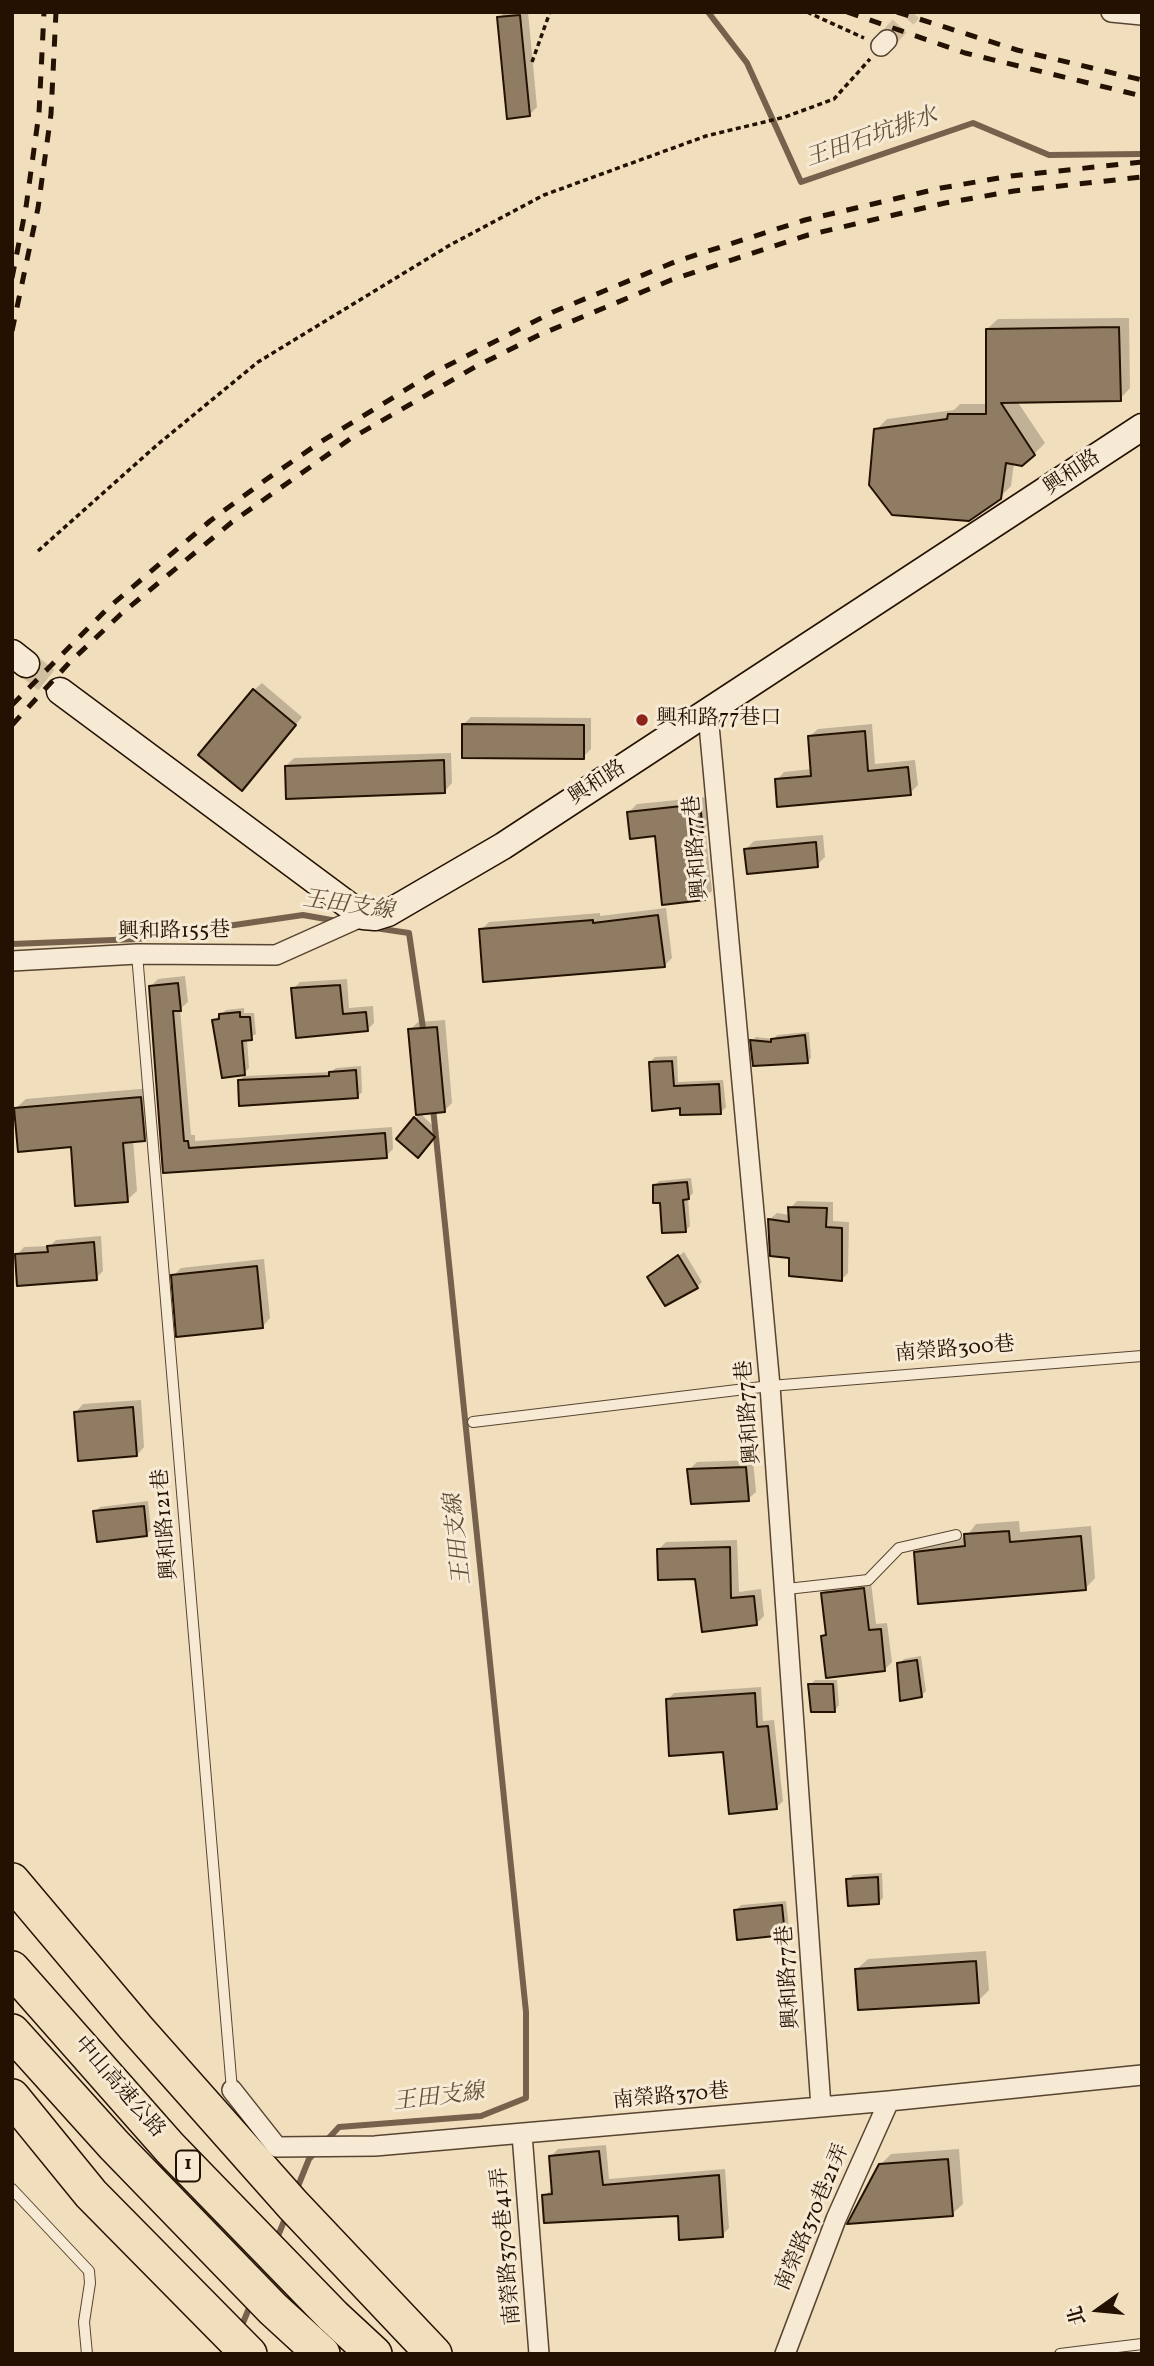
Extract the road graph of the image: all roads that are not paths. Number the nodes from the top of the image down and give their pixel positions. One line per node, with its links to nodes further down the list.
1 (1111, 12): 2 (street)
2 (1142, 15)
3 (1142, 427): 5 (street, 興和路)
4 (60, 691): 6 (street)
5 (708, 714): 6 (street, 興和路); 10 (street, 興和路77巷)
6 (363, 916): 7 (street, 興和路155巷)
7 (137, 954): 8 (street, 興和路155巷); 18 (lane, 興和路121巷)
8 (12, 961)
9 (1142, 1356): 10 (lane, 南榮路300巷)
10 (771, 1385): 11 (lane, 南榮路300巷); 13 (street, 興和路77巷)
11 (473, 1422)
12 (956, 1535): 13 (lane)
13 (787, 1589): 21 (street, 興和路77巷)
14 (12, 1881): 29 (highway)
15 (12, 1969): 28 (highway, 中山高速公路 / 1)
16 (12, 2032): 27 (highway, 中山高速公路 / 1)
17 (1142, 2075): 20 (street, 南榮路370巷)
18 (232, 2090): 22 (street, 南榮路370巷)
19 (12, 2097): 26 (highway)
20 (889, 2101): 21 (street, 南榮路370巷); 31 (street, 南榮路370巷21弄)
21 (821, 2107): 22 (street, 南榮路370巷)
22 (522, 2134): 30 (street, 南榮路370巷41弄)
23 (12, 2189): 25 (lane)
24 (1142, 2344): 32 (lane)
25 (87, 2354)
26 (249, 2354)
27 (322, 2354)
28 (374, 2354)
29 (434, 2354)
30 (539, 2354)
31 (785, 2354)
32 (1060, 2354)

